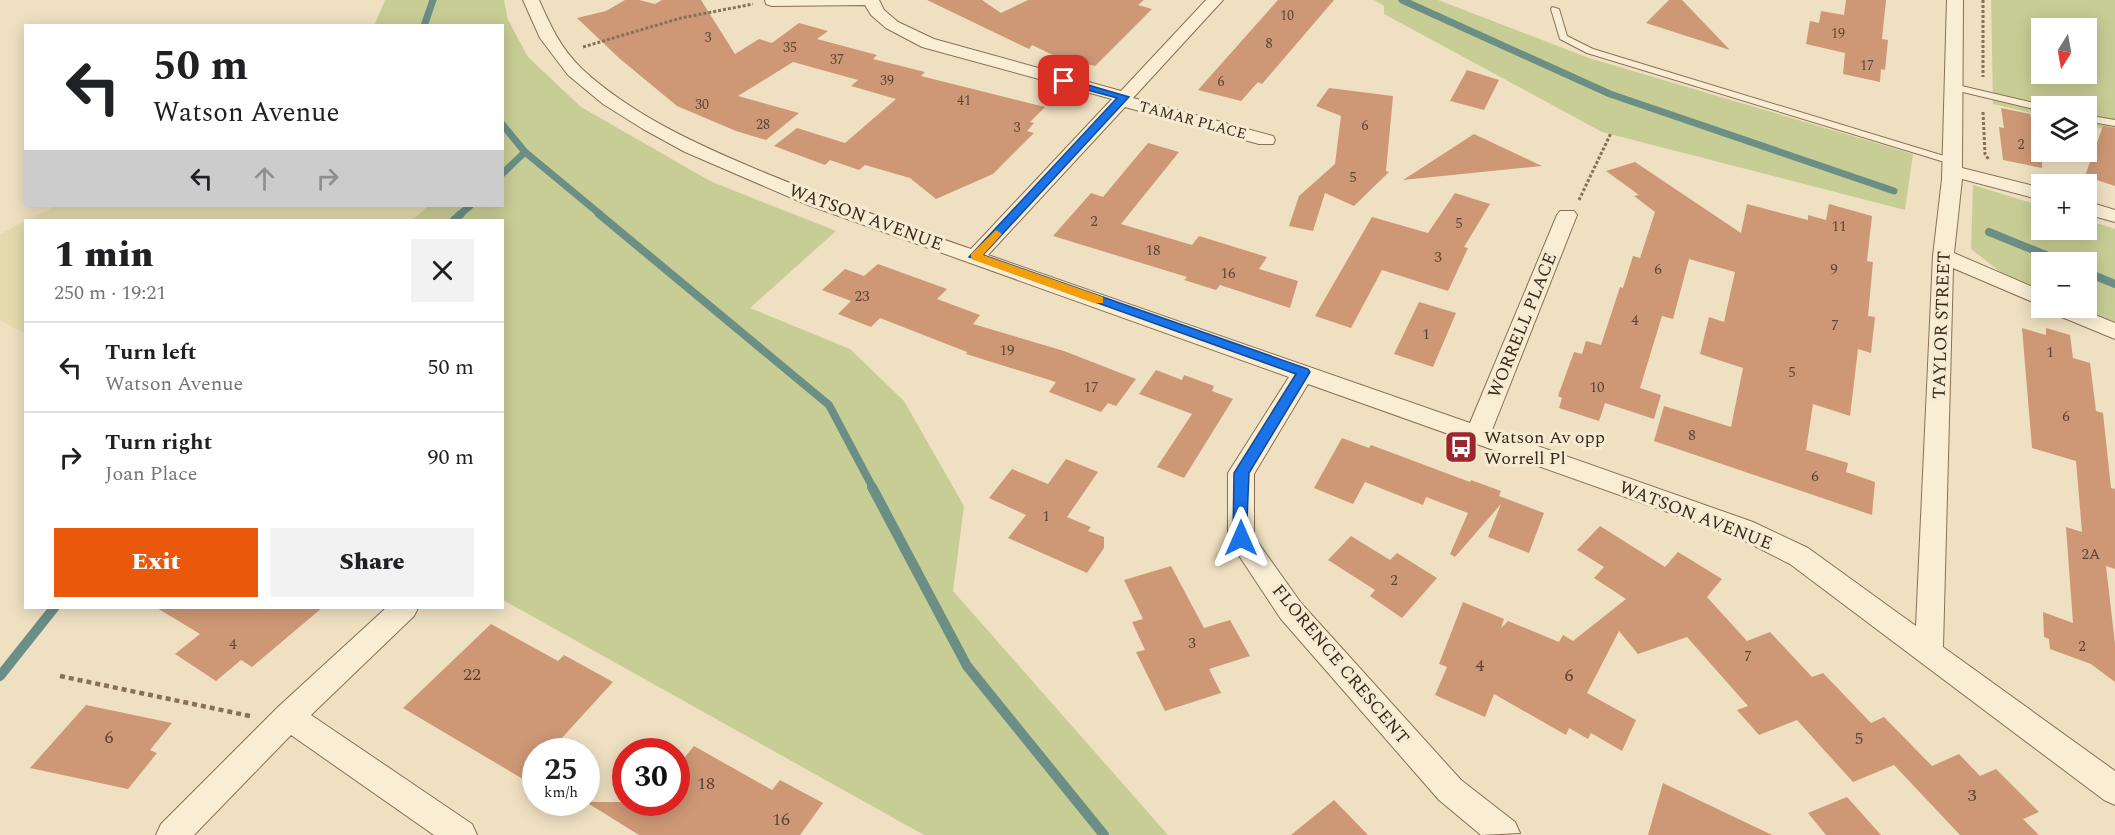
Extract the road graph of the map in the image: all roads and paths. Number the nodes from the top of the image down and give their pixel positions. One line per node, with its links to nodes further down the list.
1 (531, 0): 22 (street, WATSON AVENUE)
2 (871, 0): 5 (street); 10 (street, TAMAR PLACE)
3 (1215, 0): 10 (street)
4 (1955, 0): 9 (street, TAYLOR STREET)
5 (772, 1)
6 (745, 5): 8 (path)
7 (1556, 9): 16 (lane)
8 (581, 48)
9 (1953, 87): 11 (lane); 16 (street, TAYLOR STREET)
10 (1122, 99): 15 (street, TAMAR PLACE); 22 (street)
11 (2031, 105)
12 (2097, 120): 13 (lane)
13 (2115, 123)
14 (1611, 133): 18 (path)
15 (1266, 140)
16 (1951, 166): 17 (street); 21 (street, TAYLOR STREET)
17 (2031, 191)
18 (1573, 207): 27 (street, WORRELL PLACE)
19 (2097, 210): 20 (street)
20 (2115, 216)
21 (1943, 256): 23 (street); 29 (street, TAYLOR STREET)
22 (975, 257): 26 (street, WATSON AVENUE)
23 (2031, 294)
24 (2083, 318): 25 (street)
25 (2115, 332)
26 (1304, 372): 27 (street, WATSON AVENUE); 34 (street, FLORENCE CRESCENT)
27 (1478, 434): 29 (street, WATSON AVENUE)
28 (403, 609): 31 (street)
29 (1929, 650): 33 (street, WATSON AVENUE)
30 (60, 676): 32 (path)
31 (289, 717): 35 (street); 36 (street)
32 (257, 718)
33 (2115, 790)
34 (1504, 833)
35 (172, 835)
36 (461, 835)

